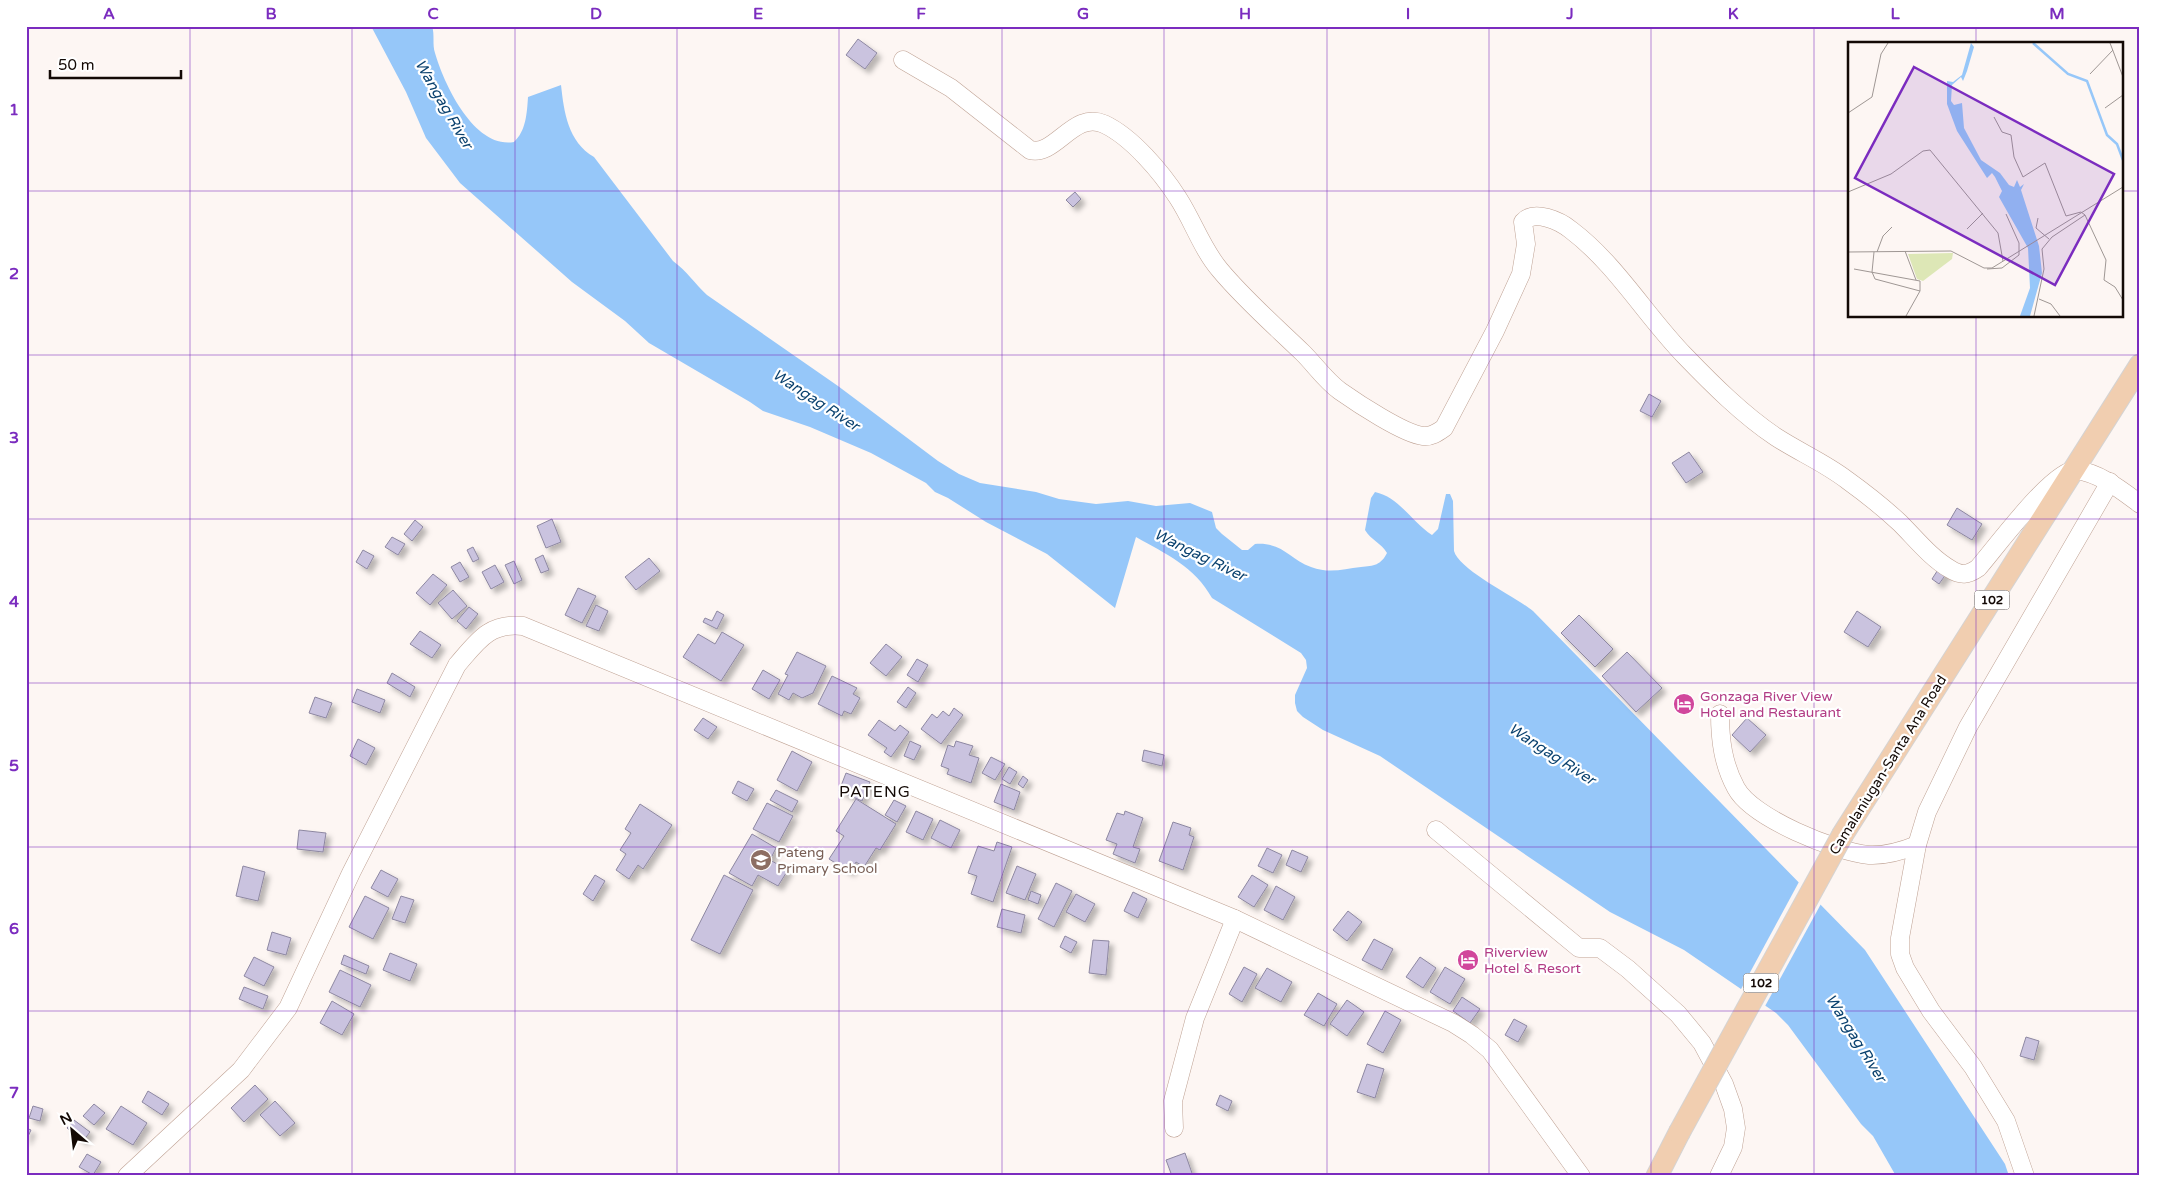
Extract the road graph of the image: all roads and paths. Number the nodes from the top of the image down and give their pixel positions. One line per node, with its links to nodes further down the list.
1 (903, 60): 3 (street)
2 (2140, 365): 3 (main road, Camalaniugan-Santa Ana Road / 102)
3 (2075, 470): 4 (street); 13 (main road, Camalaniugan-Santa Ana Road / 102, bridge)
4 (2110, 482): 5 (street); 8 (street)
5 (2140, 504)
6 (1720, 714): 8 (street)
7 (1436, 830): 14 (street)
8 (1917, 845): 15 (street)
9 (1235, 919): 10 (street); 11 (street); 12 (street)
10 (1174, 1128)
11 (127, 1176)
12 (1581, 1176)
13 (1657, 1176)
14 (1719, 1176)
15 (2025, 1176)

